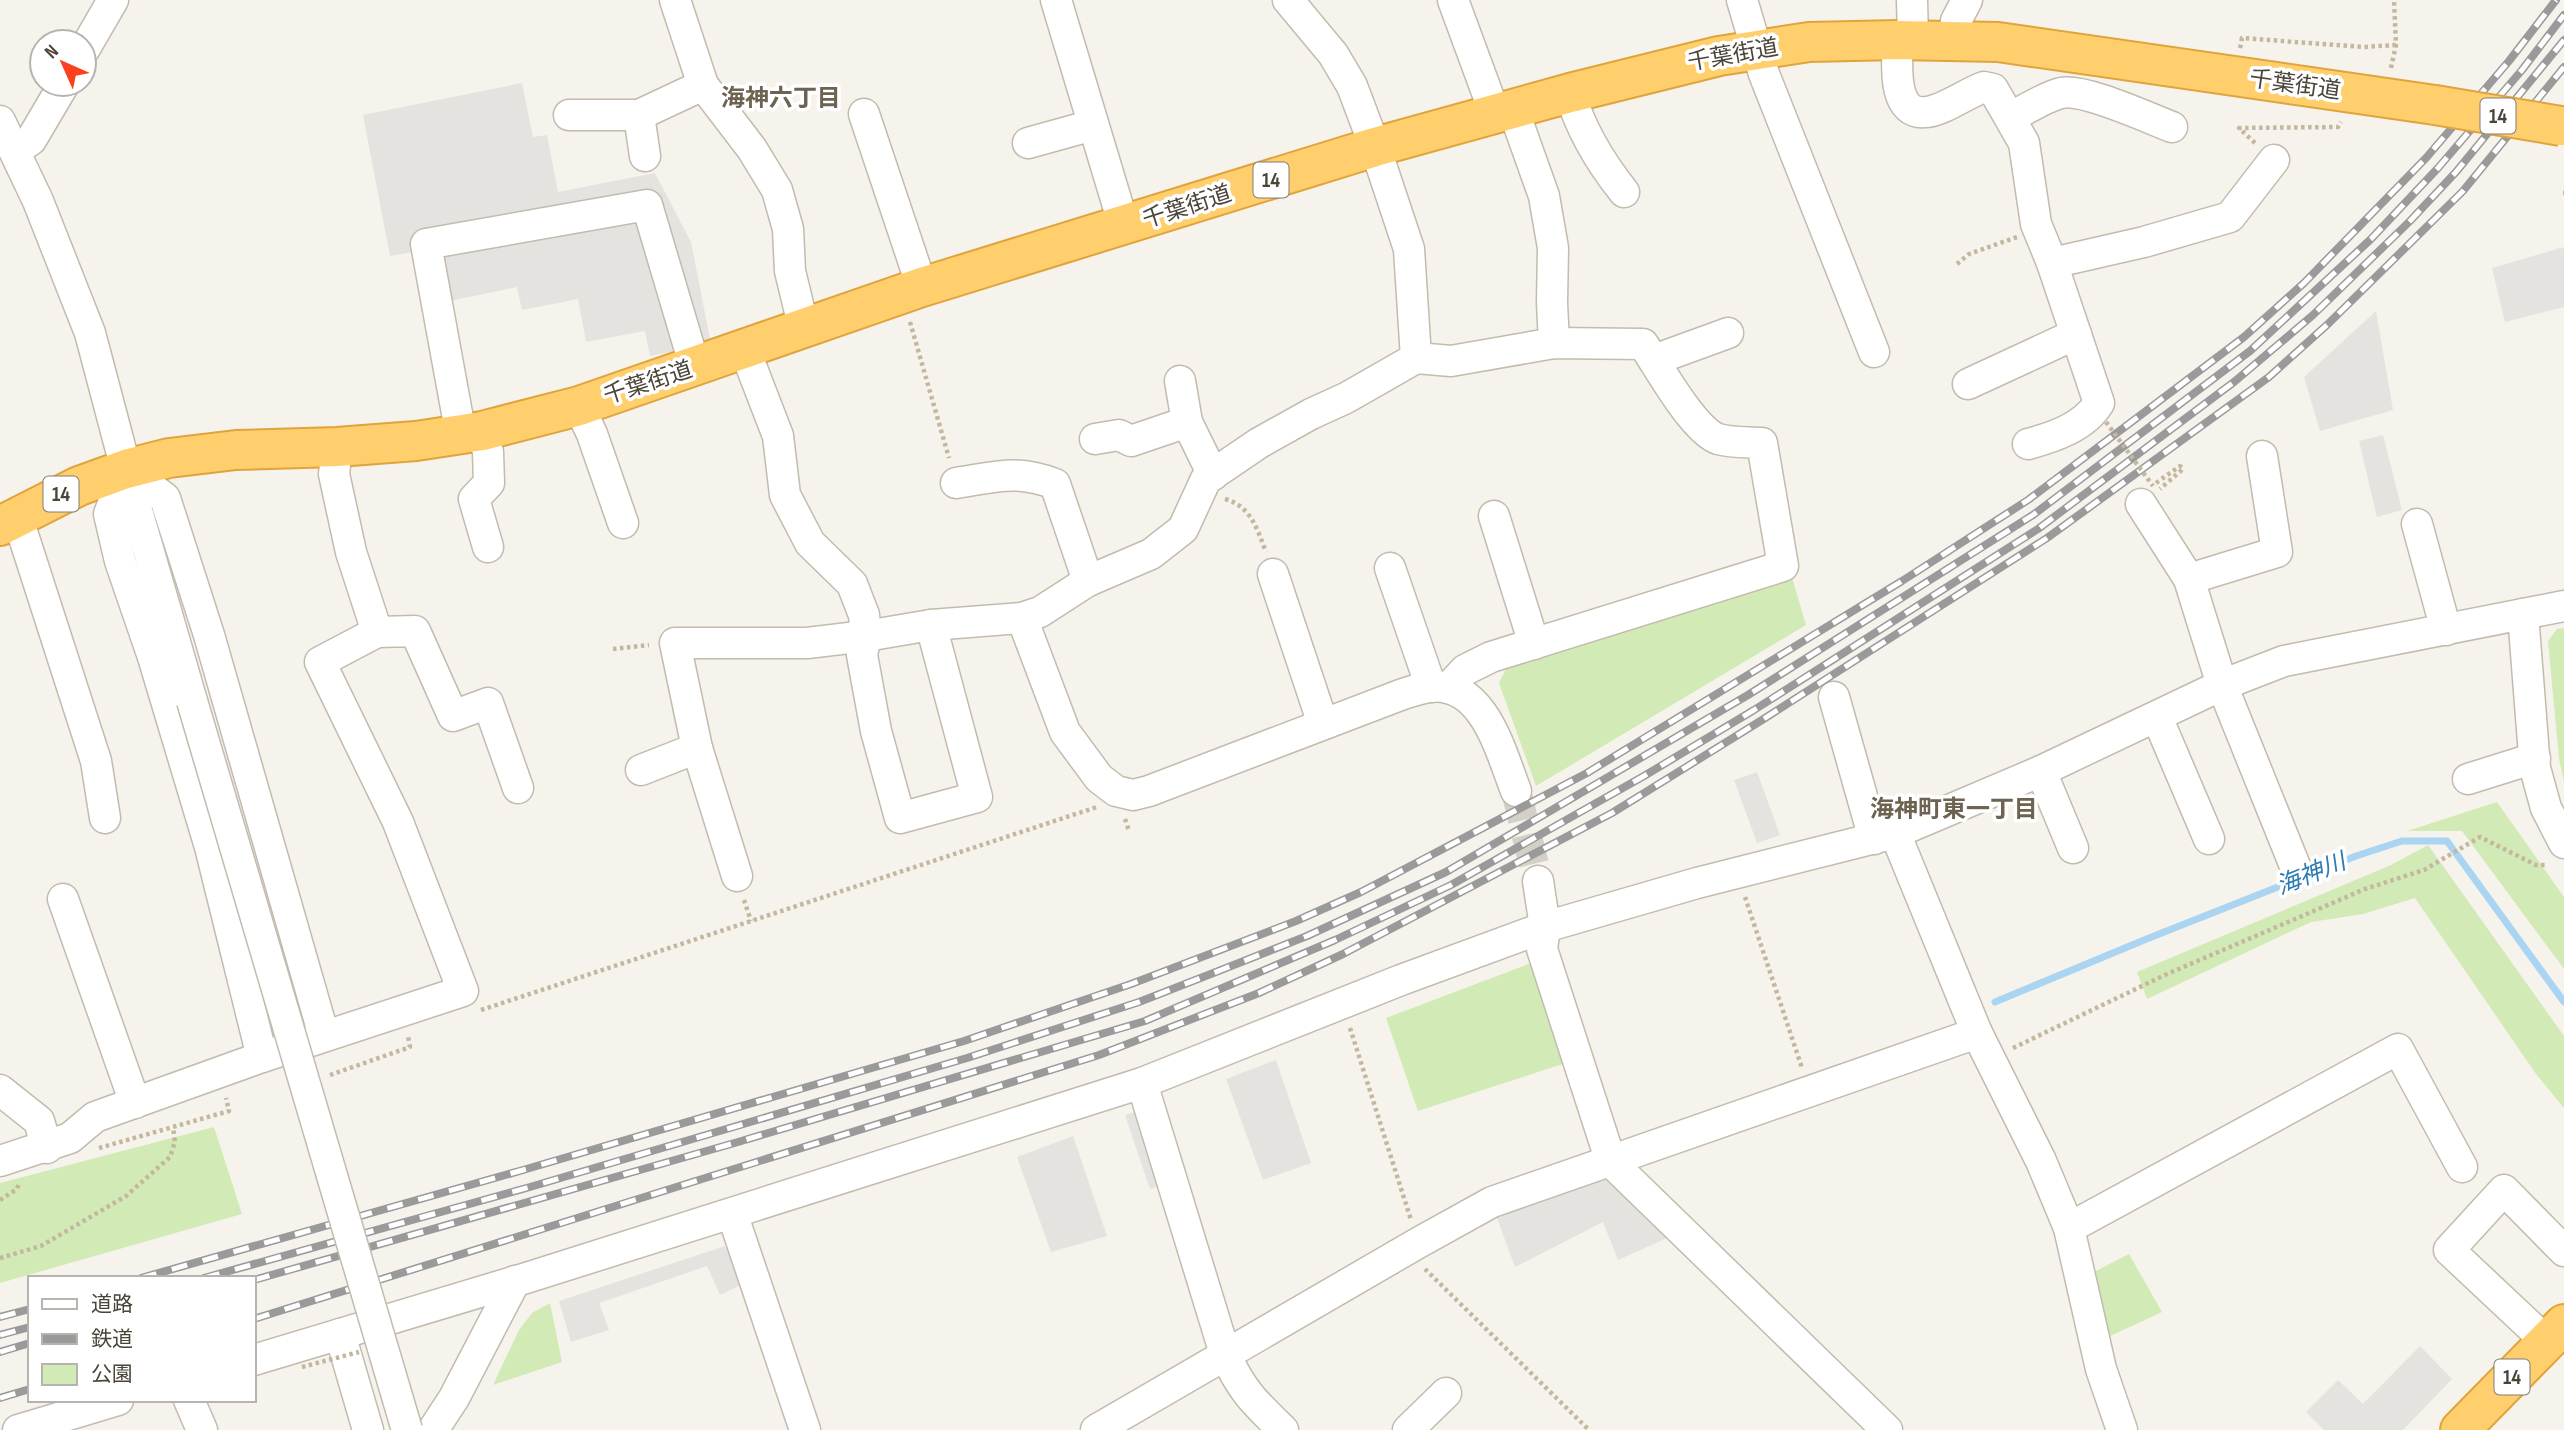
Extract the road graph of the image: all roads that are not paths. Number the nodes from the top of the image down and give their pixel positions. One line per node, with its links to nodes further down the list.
1 (113, 0): 9 (street)
2 (675, 0): 13 (street)
3 (1056, 0): 22 (street)
4 (1288, 0): 26 (street)
5 (1452, 0): 16 (street)
6 (1742, 0): 12 (street)
7 (1912, 0): 10 (street)
8 (1966, 0): 11 (street)
9 (97, 28)
10 (1905, 40): 11 (highway, 千葉街道 / 14); 12 (highway, 千葉街道 / 14); 20 (street)
11 (1954, 40): 23 (highway, 千葉街道 / 14, bridge)
12 (1757, 50): 14 (highway, 千葉街道 / 14); 39 (street)
13 (703, 85): 18 (street); 34 (street)
14 (1570, 93): 16 (highway, 千葉街道 / 14); 30 (street)
15 (56, 98): 27 (street)
16 (1504, 112): 26 (highway, 千葉街道 / 14); 37 (street)
17 (864, 114): 33 (street)
18 (639, 115): 19 (street); 28 (street)
19 (569, 116)
20 (2011, 117): 24 (street); 32 (street)
21 (0, 121): 27 (street)
22 (1093, 125): 25 (street); 31 (street)
23 (2562, 126)
24 (2172, 127)
25 (1028, 144)
26 (1376, 147): 31 (highway, 千葉街道 / 14); 40 (street)
27 (15, 151): 52 (street)
28 (645, 156)
29 (2274, 160): 32 (street)
30 (1624, 192)
31 (1124, 226): 33 (highway, 千葉街道 / 14)
32 (2052, 264): 36 (street)
33 (912, 291): 34 (highway, 千葉街道 / 14)
34 (804, 329): 38 (highway, 千葉街道 / 14)
35 (1728, 333): 41 (street)
36 (2076, 334): 44 (street); 49 (street)
37 (1554, 344): 40 (street); 41 (street)
38 (747, 348): 42 (highway, 千葉街道 / 14); 71 (street)
39 (1874, 352)
40 (1416, 358): 54 (street)
41 (1654, 360): 72 (street)
42 (695, 367): 45 (highway, 千葉街道 / 14); 47 (street)
43 (1180, 382): 46 (street)
44 (1968, 384)
45 (579, 406): 47 (highway, 千葉街道 / 14); 58 (street)
46 (1187, 422): 48 (street); 54 (street)
47 (472, 433): 50 (highway, 千葉街道 / 14); 60 (street)
48 (1095, 439)
49 (2028, 444)
50 (337, 447): 52 (highway, 千葉街道 / 14); 70 (street)
51 (2262, 456): 63 (street)
52 (126, 468): 57 (highway, 千葉街道 / 14); 95 (street); 97 (street); 120 (street, bridge)
53 (956, 483): 64 (street)
54 (1206, 484): 64 (street)
55 (2150, 494): 63 (street)
56 (1494, 516): 72 (street)
57 (9, 521): 85 (street)
58 (623, 523)
59 (2417, 524): 69 (street)
60 (488, 547)
61 (1390, 568): 74 (street)
62 (1273, 574): 77 (street)
63 (2189, 579): 73 (street)
64 (1088, 581): 67 (street)
65 (2564, 606): 66 (street)
66 (2523, 614): 69 (street); 79 (street)
67 (1022, 618): 68 (street); 77 (street)
68 (931, 625): 71 (street); 71 (street)
69 (2446, 630): 73 (street)
70 (377, 632): 83 (street); 95 (street)
71 (866, 636): 78 (street)
72 (1534, 644): 74 (street)
73 (2222, 685): 76 (street); 90 (street)
74 (1439, 688): 77 (street); 84 (street)
75 (1834, 697): 86 (street)
76 (2157, 717): 81 (street); 87 (street)
77 (1323, 724)
78 (697, 748): 80 (street); 91 (street)
79 (2535, 758): 82 (street); 89 (street)
80 (641, 770)
81 (2041, 771): 86 (street); 88 (street)
82 (2468, 779)
83 (518, 788)
84 (1516, 791)
85 (105, 818)
86 (1884, 836): 94 (street); 96 (street)
87 (2209, 839)
88 (2073, 848)
89 (2556, 854)
90 (2297, 871)
91 (737, 876)
92 (1538, 880): 94 (street)
93 (64, 899): 100 (street)
94 (1545, 927): 98 (street); 102 (street)
95 (324, 1036): 97 (street)
96 (1984, 1046): 102 (street); 106 (street)
97 (262, 1057): 100 (street)
98 (1142, 1083): 105 (street); 111 (street)
99 (0, 1090): 101 (street)
100 (135, 1103): 101 (street)
101 (47, 1148): 104 (street)
102 (1612, 1162): 111 (street); 125 (street)
103 (2462, 1167): 106 (street)
104 (10, 1171)
105 (734, 1213): 108 (street); 121 (street)
106 (2069, 1228): 126 (street)
107 (2564, 1251): 109 (street)
108 (515, 1281): 110 (street); 116 (street)
109 (2558, 1341): 127 (highway, 14); 128 (highway, 14)
110 (352, 1343): 112 (street); 119 (street)
111 (1225, 1354): 122 (street); 123 (street)
112 (256, 1360)
113 (1446, 1393): 124 (street)
114 (111, 1402): 117 (street)
115 (190, 1402): 118 (street)
116 (438, 1427)
117 (18, 1430)
118 (202, 1430)
119 (368, 1430)
120 (407, 1430)
121 (805, 1430)
122 (1096, 1430)
123 (1283, 1430)
124 (1408, 1430)
125 (1886, 1430)
126 (2122, 1430)
127 (2460, 1430)
128 (2496, 1430)

